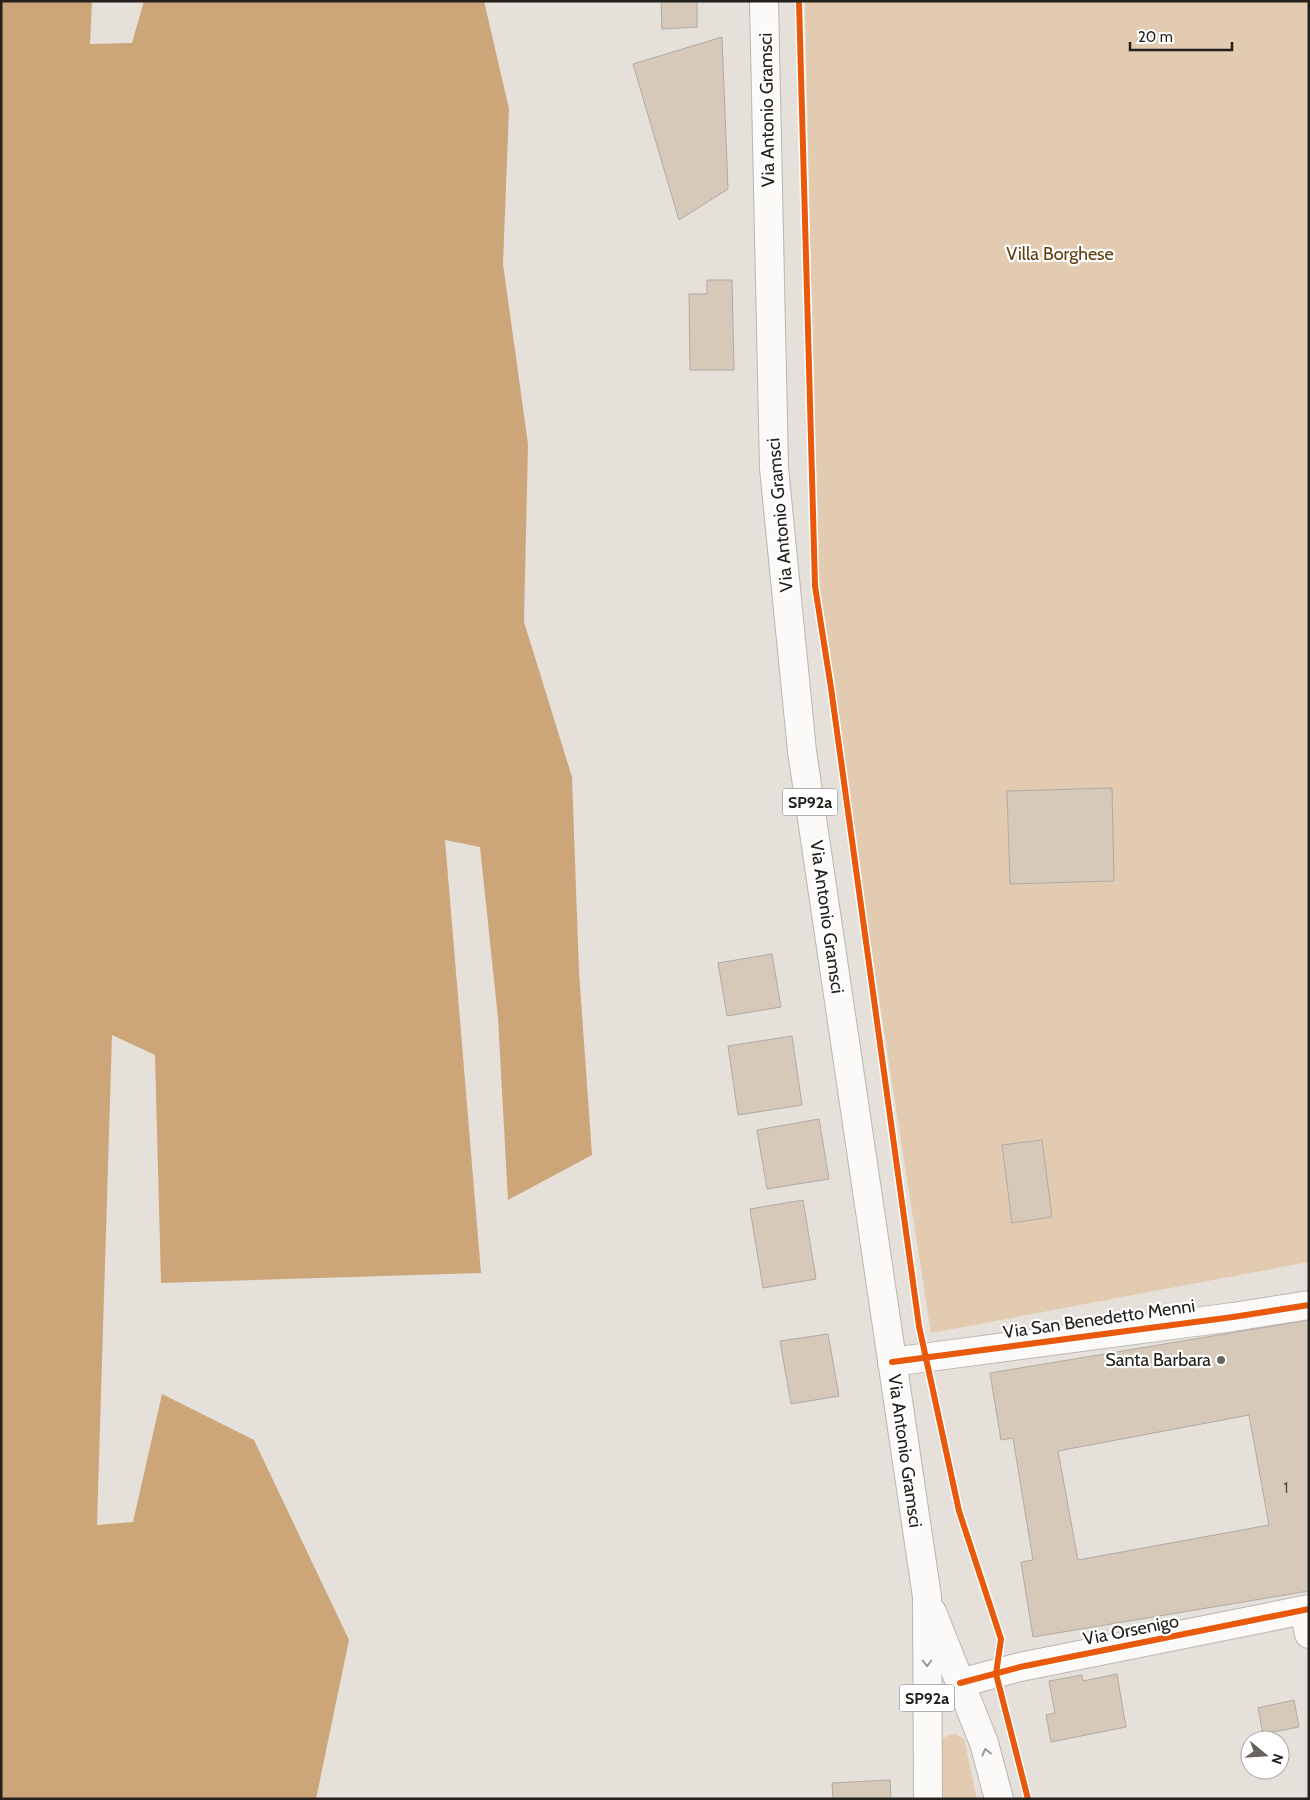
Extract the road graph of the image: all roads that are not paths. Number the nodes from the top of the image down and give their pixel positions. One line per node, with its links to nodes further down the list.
1 (764, 1): 3 (main road, Via Antonio Gramsci / SP92a)
2 (1309, 1305): 3 (main road, Via San Benedetto Menni)
3 (892, 1362): 4 (main road, Via Antonio Gramsci / SP92a)
4 (926, 1597): 6 (main road); 7 (main road, Via Antonio Gramsci / SP92a, one-way to 7)
5 (1307, 1618): 6 (main road, Via Orsenigo)
6 (960, 1683): 8 (main road, one-way to 6)
7 (928, 1799)
8 (999, 1799)

